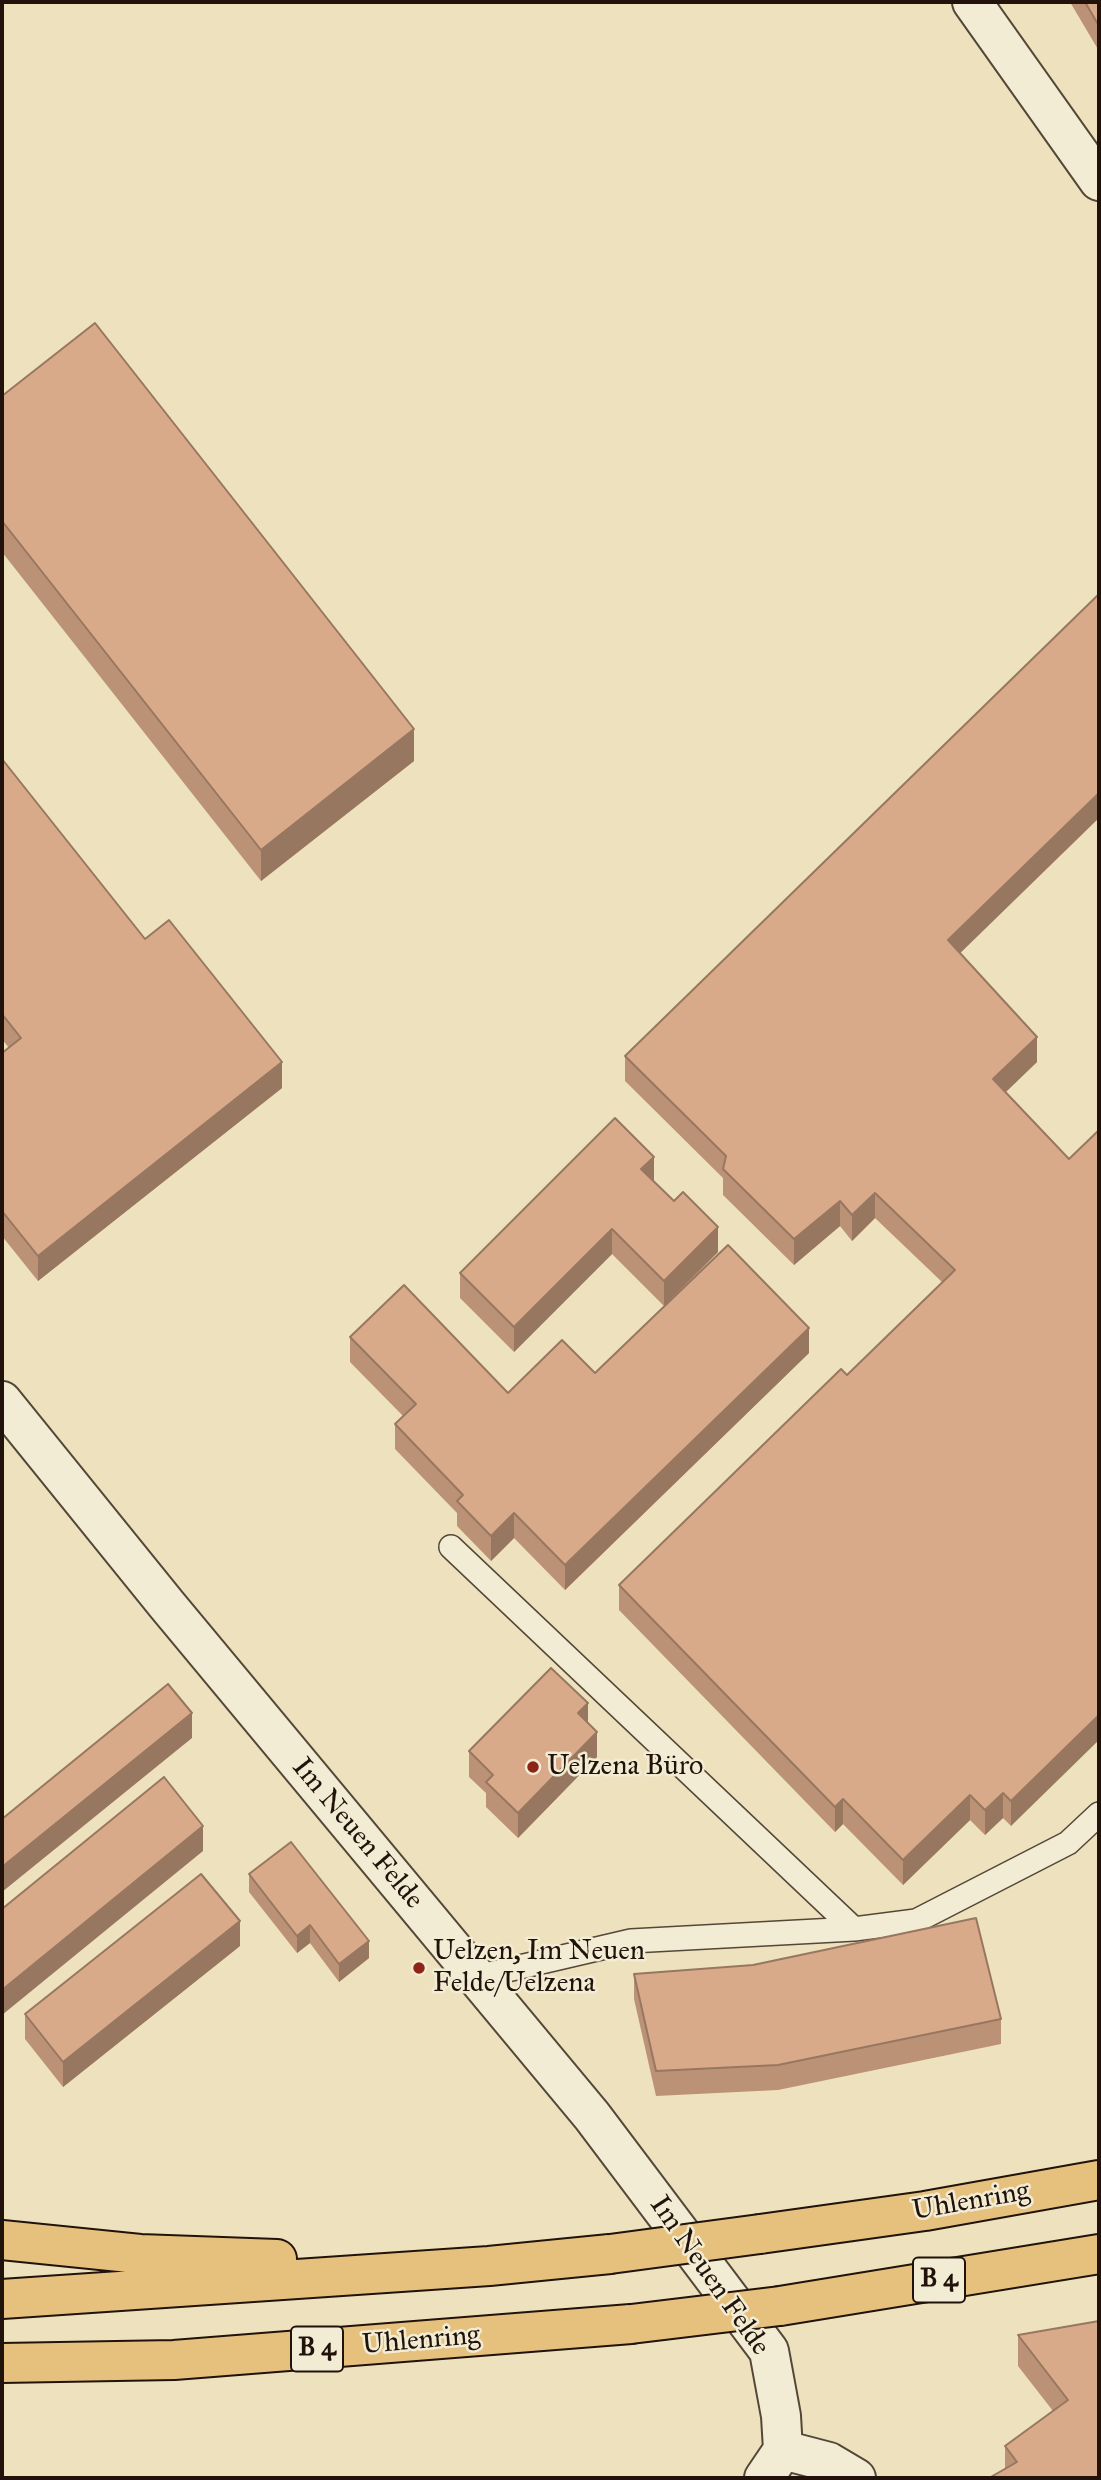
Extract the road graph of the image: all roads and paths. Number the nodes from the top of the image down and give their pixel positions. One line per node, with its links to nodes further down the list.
1 (972, 2): 2 (street)
2 (1099, 181)
3 (2, 1401): 7 (street, Im Neuen Felde)
4 (451, 1547): 6 (lane)
5 (1099, 1814): 6 (lane)
6 (854, 1929): 7 (lane)
7 (477, 1978): 14 (street, Im Neuen Felde)
8 (1099, 2180): 11 (highway, Uhlenring, bridge)
9 (2, 2240): 11 (highway)
10 (1099, 2254): 13 (highway, Uhlenring / B 4, bridge)
11 (489, 2266): 12 (highway)
12 (2, 2298)
13 (2, 2363)
14 (776, 2448): 15 (street)
15 (856, 2478)

